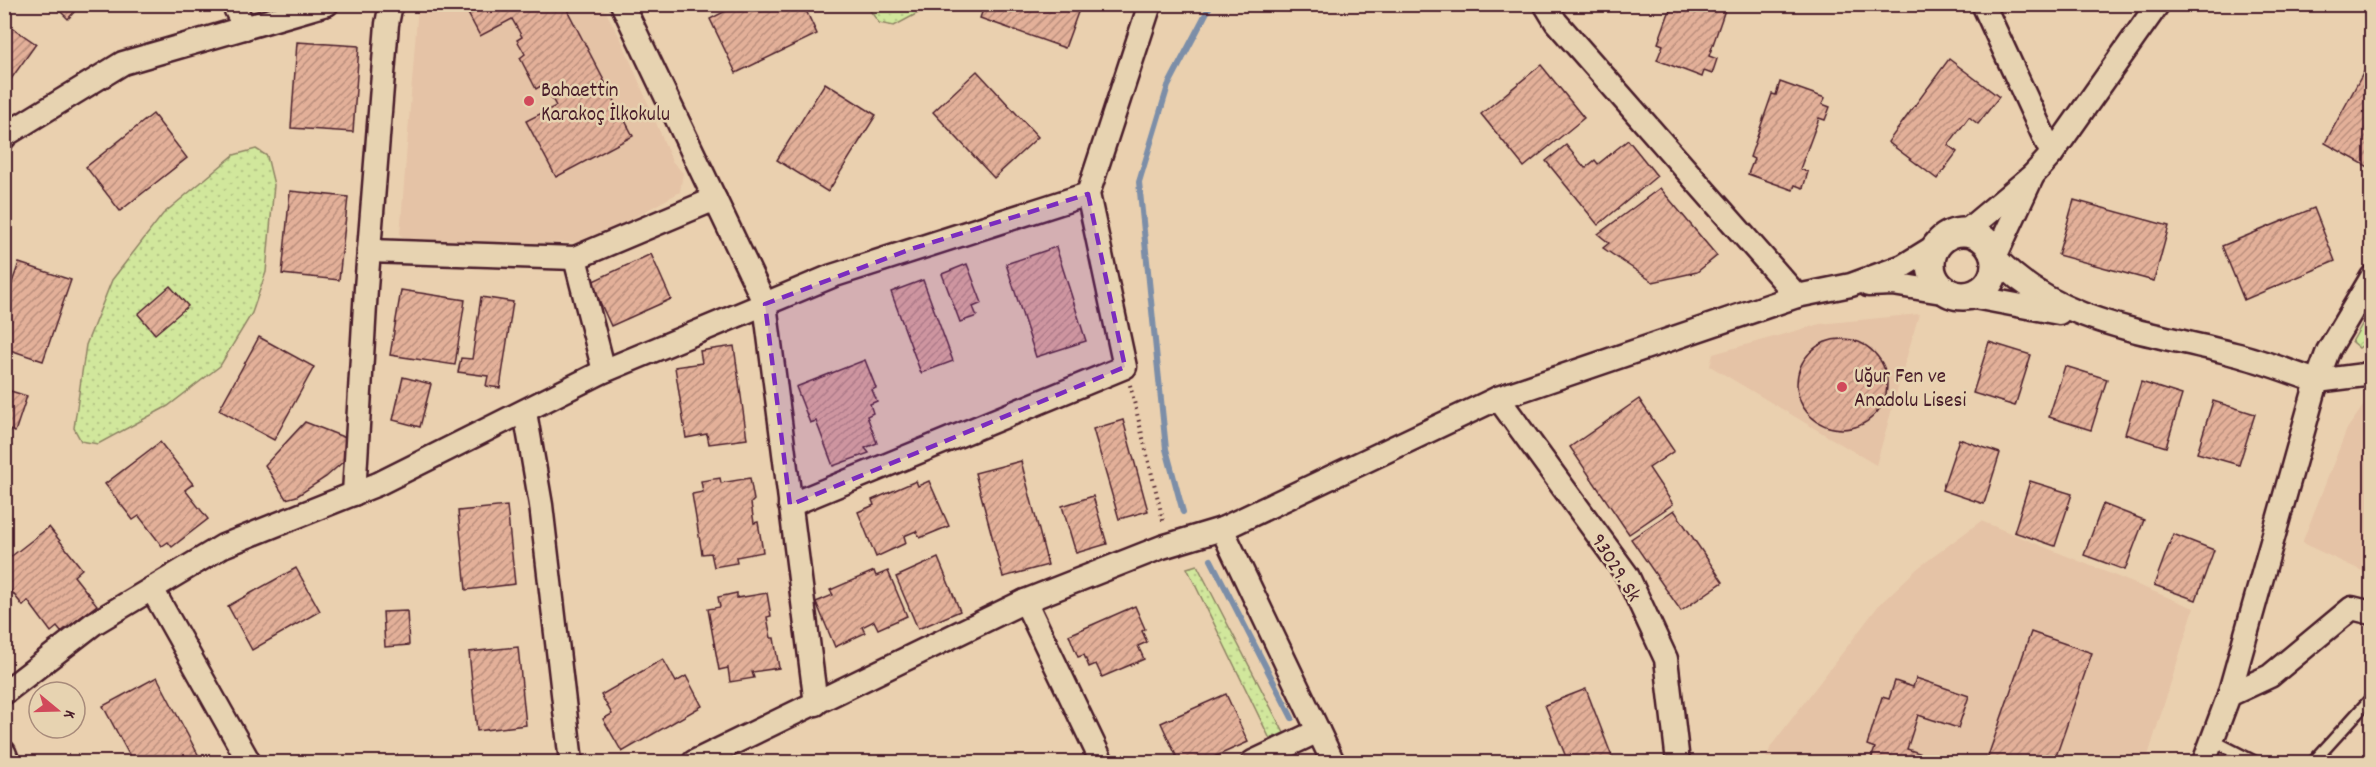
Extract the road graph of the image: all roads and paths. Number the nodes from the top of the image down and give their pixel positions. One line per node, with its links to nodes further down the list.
1 (233, 4): 9 (street)
2 (327, 4): 9 (street)
3 (391, 4): 17 (street)
4 (622, 4): 14 (street)
5 (1150, 4): 13 (street)
6 (1545, 4): 23 (street)
7 (1983, 4): 11 (street)
8 (2158, 4): 11 (street)
9 (245, 28): 10 (street)
10 (4, 138)
11 (2052, 154): 12 (street)
12 (2033, 175): 15 (street); 18 (street)
13 (1088, 194): 24 (street); 26 (street)
14 (715, 199): 19 (street); 24 (street)
15 (1965, 232): 16 (street); 18 (street)
16 (1937, 245): 21 (street); 22 (street)
17 (369, 251): 19 (street); 32 (street)
18 (1995, 257): 22 (street); 25 (street)
19 (575, 258): 27 (street)
20 (2372, 277): 29 (street)
21 (1851, 285): 22 (street); 23 (street)
22 (1958, 294): 25 (street)
23 (1797, 296): 30 (street)
24 (765, 304): 27 (street); 33 (street)
25 (2094, 320): 29 (street)
26 (1125, 367): 33 (street); 35 (path)
27 (604, 371): 31 (street)
28 (2372, 374): 29 (street)
29 (2317, 381): 40 (street)
30 (1498, 398): 34 (street); 54 (street, 93029. Sk)
31 (525, 412): 32 (street); 49 (street)
32 (354, 494): 36 (street)
33 (790, 506): 42 (street)
34 (1222, 529): 35 (street); 43 (street)
35 (1170, 545): 37 (street)
36 (152, 589): 39 (street); 48 (street)
37 (1025, 601): 42 (street); 51 (street)
38 (2372, 613): 40 (street)
39 (4, 693)
40 (2229, 695): 44 (street)
41 (2372, 697): 57 (lane)
42 (816, 704): 50 (street)
43 (1318, 731): 46 (street); 53 (street)
44 (2212, 740): 55 (street); 56 (lane)
45 (4, 752): 47 (street)
46 (1292, 754): 52 (street)
47 (8, 762)
48 (249, 762)
49 (571, 762)
50 (694, 762)
51 (1102, 762)
52 (1253, 762)
53 (1333, 762)
54 (1679, 762)
55 (2204, 762)
56 (2255, 762)
57 (2313, 762)

